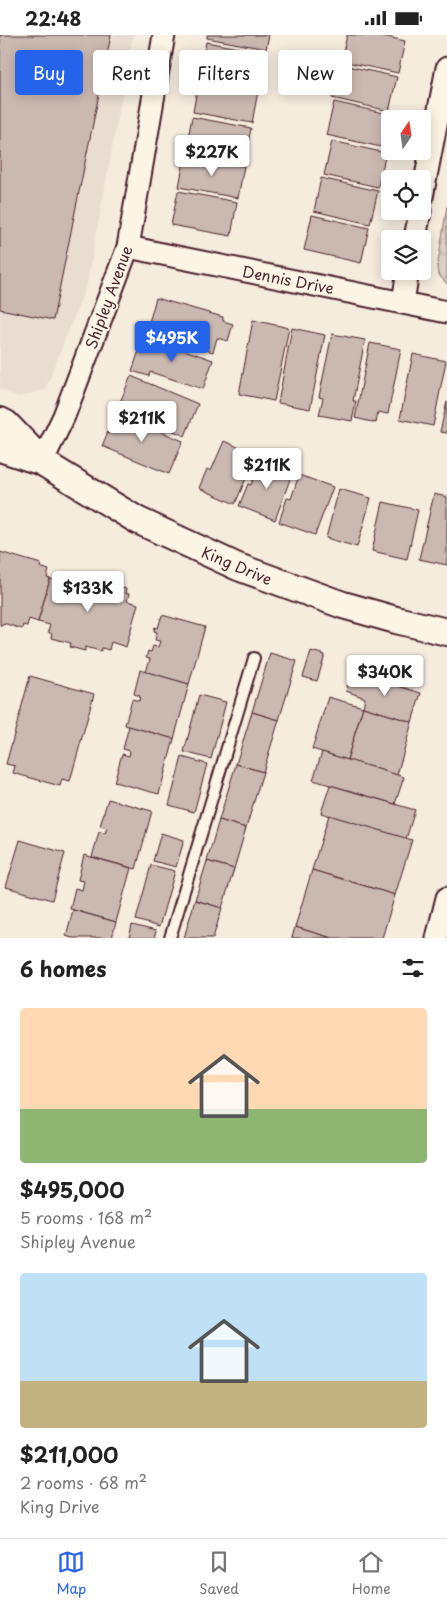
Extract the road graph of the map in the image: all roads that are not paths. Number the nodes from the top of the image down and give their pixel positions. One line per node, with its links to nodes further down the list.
1 (164, 35): 4 (street, Shipley Avenue)
2 (447, 68): 3 (street)
3 (427, 170)
4 (128, 247): 6 (street, Dennis Drive); 10 (street, Shipley Avenue)
5 (407, 280): 6 (street)
6 (403, 302): 7 (street, Dennis Drive)
7 (447, 312)
8 (0, 421): 10 (street, King Drive)
9 (0, 448): 10 (street, King Drive)
10 (42, 462): 11 (street, King Drive)
11 (447, 632)
12 (254, 658): 14 (lane)
13 (447, 898): 15 (street)
14 (170, 938)
15 (437, 938)

